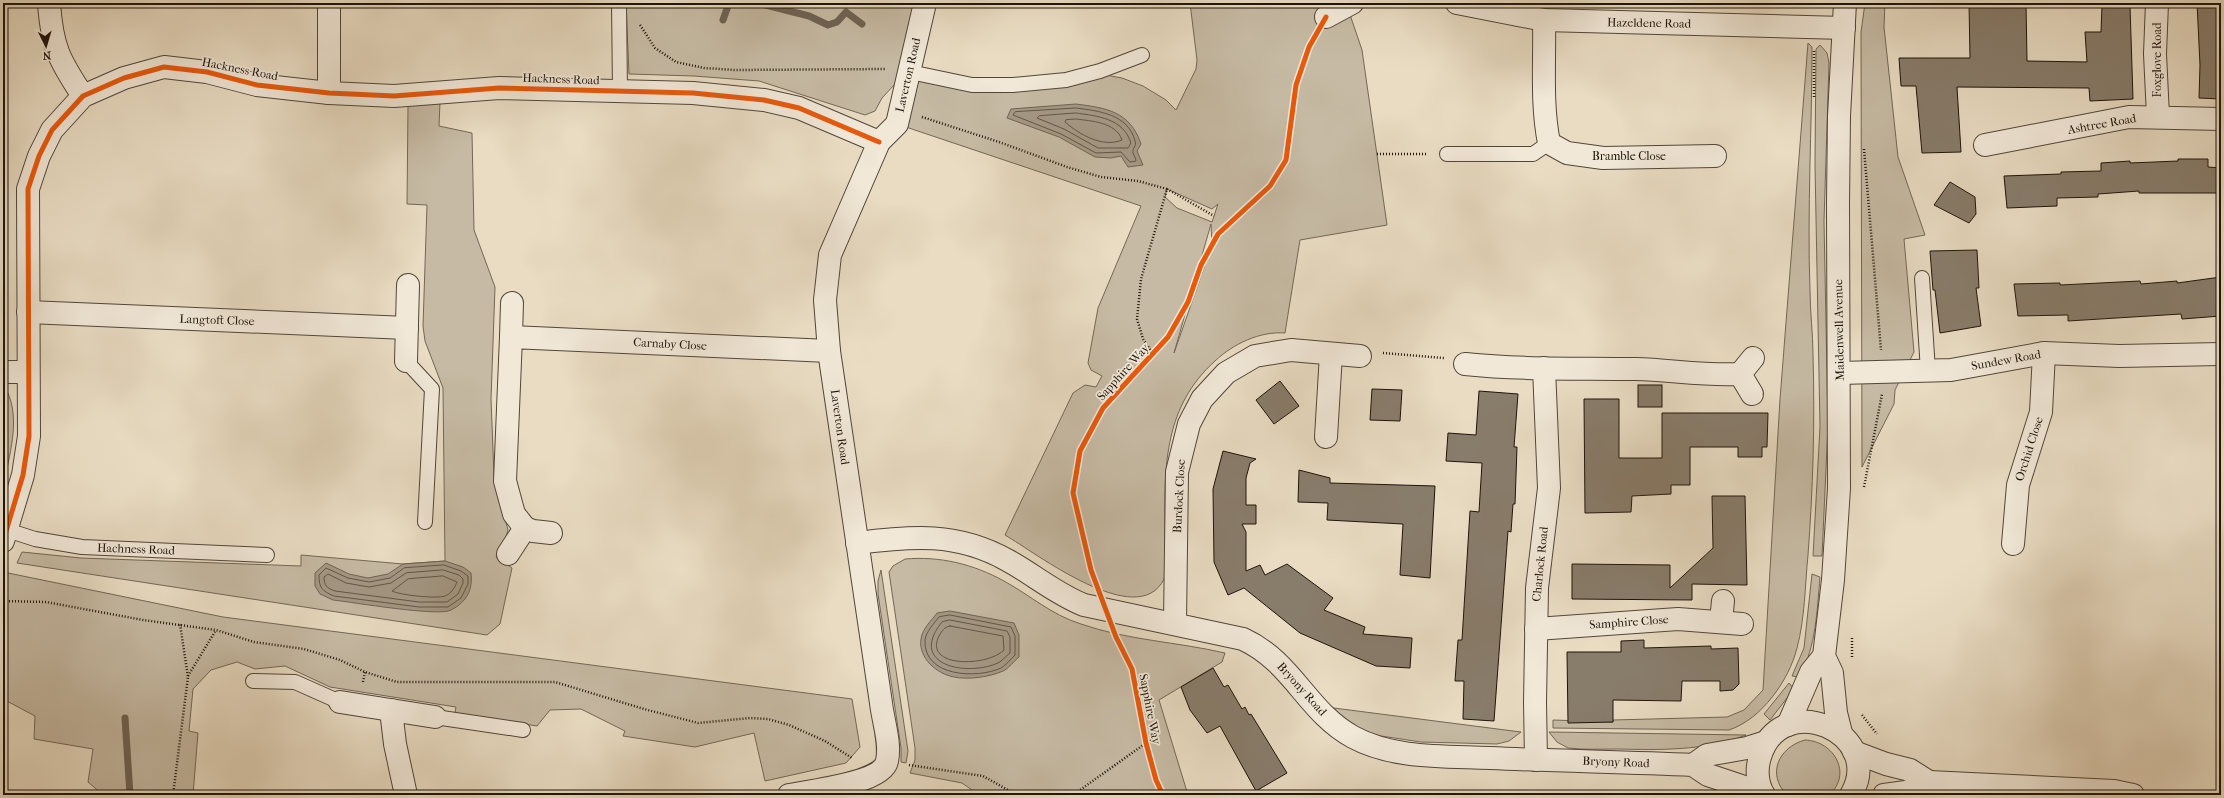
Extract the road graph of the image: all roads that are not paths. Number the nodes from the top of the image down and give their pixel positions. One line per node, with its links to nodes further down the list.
1 (49, 3): 16 (street)
2 (329, 3): 15 (street)
3 (619, 3): 14 (lane)
4 (925, 3): 13 (street, Laverton Road)
5 (1352, 3): 9 (street)
6 (1457, 3): 10 (street, Hazeldene Road)
7 (1846, 3): 11 (street, Maidenwell Avenue)
8 (2157, 3): 17 (street, Foxglove Road)
9 (1326, 17)
10 (1544, 20): 11 (street, Hazeldene Road); 20 (street)
11 (1844, 28): 41 (street, Maidenwell Avenue)
12 (1142, 55): 13 (lane)
13 (911, 70): 19 (street, Laverton Road)
14 (620, 91): 15 (street, Hackness Road); 19 (street, Hackness Road)
15 (329, 93): 16 (street, Hackness Road)
16 (83, 96): 27 (street, Hackness Road)
17 (2158, 116): 18 (street, Ashtree Road); 21 (street, Ashtree Road)
18 (2221, 119)
19 (880, 142): 30 (street, Laverton Road)
20 (1549, 143): 22 (lane); 23 (street, Bramble Close)
21 (1985, 145)
22 (1447, 154)
23 (1715, 156)
24 (1922, 278): 38 (lane)
25 (408, 285): 28 (street)
26 (512, 303): 29 (street)
27 (28, 312): 28 (street, Langtoft Close); 40 (street, Hackness Road)
28 (407, 328): 35 (street)
29 (510, 337): 30 (street, Carnaby Close); 45 (street)
30 (829, 351): 48 (street, Laverton Road)
31 (2044, 353): 33 (street, Sundew Road); 38 (street, Sundew Road); 49 (street, Orchid Close)
32 (1331, 354): 34 (street, Burdock Close); 43 (street); 52 (street, Burdock Close)
33 (2221, 354)
34 (1360, 356)
35 (406, 361): 44 (lane)
36 (1465, 364): 37 (street)
37 (1544, 368): 42 (street); 54 (street, Charlock Road)
38 (1928, 371): 41 (street, Sundew Road)
39 (3, 372): 40 (street)
40 (28, 372): 47 (street, Hackness Road)
41 (1840, 373): 55 (street, Maidenwell Avenue)
42 (1752, 394)
43 (1326, 437)
44 (425, 522)
45 (525, 528): 46 (street); 50 (street)
46 (551, 533)
47 (5, 536): 51 (lane, Hachness Road)
48 (857, 543): 52 (street, Bryony Road); 70 (street, Laverton Road)
49 (2013, 544)
50 (508, 554)
51 (267, 555)
52 (1174, 623): 65 (street, Bryony Road)
53 (1742, 624): 54 (street, Samphire Close)
54 (1536, 628): 65 (street, Charlock Road)
55 (1824, 656): 60 (street); 62 (street)
56 (253, 681): 57 (lane)
57 (340, 702): 58 (street)
58 (391, 710): 59 (street); 69 (street)
59 (435, 718): 61 (lane)
60 (1788, 725): 62 (street); 63 (street)
61 (522, 730)
62 (1841, 733): 64 (street)
63 (1766, 742): 66 (street, Bryony Road); 68 (street)
64 (1854, 752): 67 (street); 71 (street)
65 (1536, 760): 66 (street, Bryony Road)
66 (1692, 764): 68 (street)
67 (1929, 782): 72 (street); 73 (street)
68 (1763, 794)
69 (406, 795)
70 (789, 795)
71 (1851, 795)
72 (1884, 795)
73 (2133, 795)

